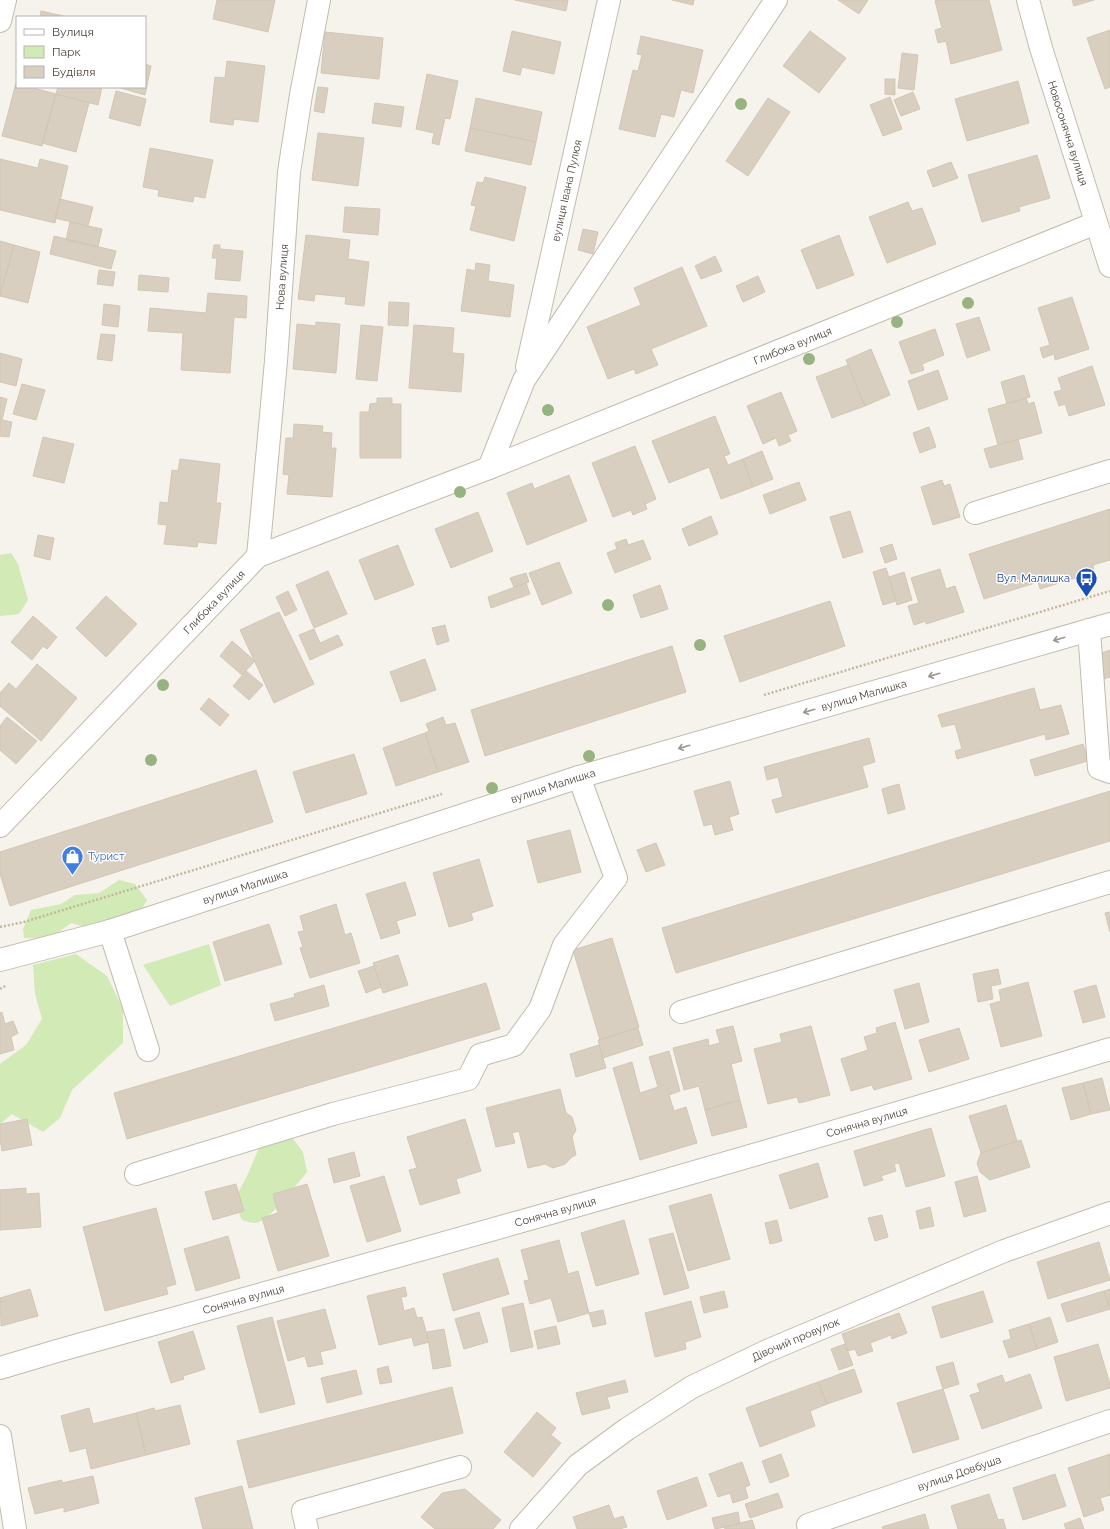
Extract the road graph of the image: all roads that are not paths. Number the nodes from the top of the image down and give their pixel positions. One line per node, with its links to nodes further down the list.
1 (5, 0): 6 (street)
2 (319, 0): 13 (street, Нова вулиця)
3 (609, 0): 9 (street, вулиця Івана Пулюя)
4 (776, 0): 9 (street)
5 (1028, 0): 7 (street, Новосонячна вулиця)
6 (0, 21)
7 (1096, 223): 8 (street, Новосонячна вулиця); 10 (street, Глибока вулиця)
8 (1110, 266)
9 (524, 380): 10 (street)
10 (489, 468): 13 (street, Глибока вулиця)
11 (1110, 471): 12 (street)
12 (976, 513)
13 (258, 556): 18 (street, Глибока вулиця)
14 (1110, 624): 15 (street, вулиця Малишка)
15 (1089, 630): 16 (street); 17 (street, вулиця Малишка, one-way to 17)
16 (1110, 772)
17 (579, 777): 20 (street, вулиця Малишка); 25 (street)
18 (0, 826)
19 (1110, 882): 22 (street)
20 (110, 931): 21 (street, вулиця Малишка); 24 (street)
21 (0, 960)
22 (681, 1012)
23 (1110, 1049): 27 (street, Сонячна вулиця)
24 (148, 1050)
25 (136, 1174)
26 (1110, 1213): 34 (street, Дівочий провулок)
27 (0, 1368)
28 (1110, 1421): 31 (street, вулиця Довбуша)
29 (0, 1436): 32 (street)
30 (460, 1467): 33 (street)
31 (808, 1525)
32 (15, 1529)
33 (307, 1529)
34 (520, 1529)

